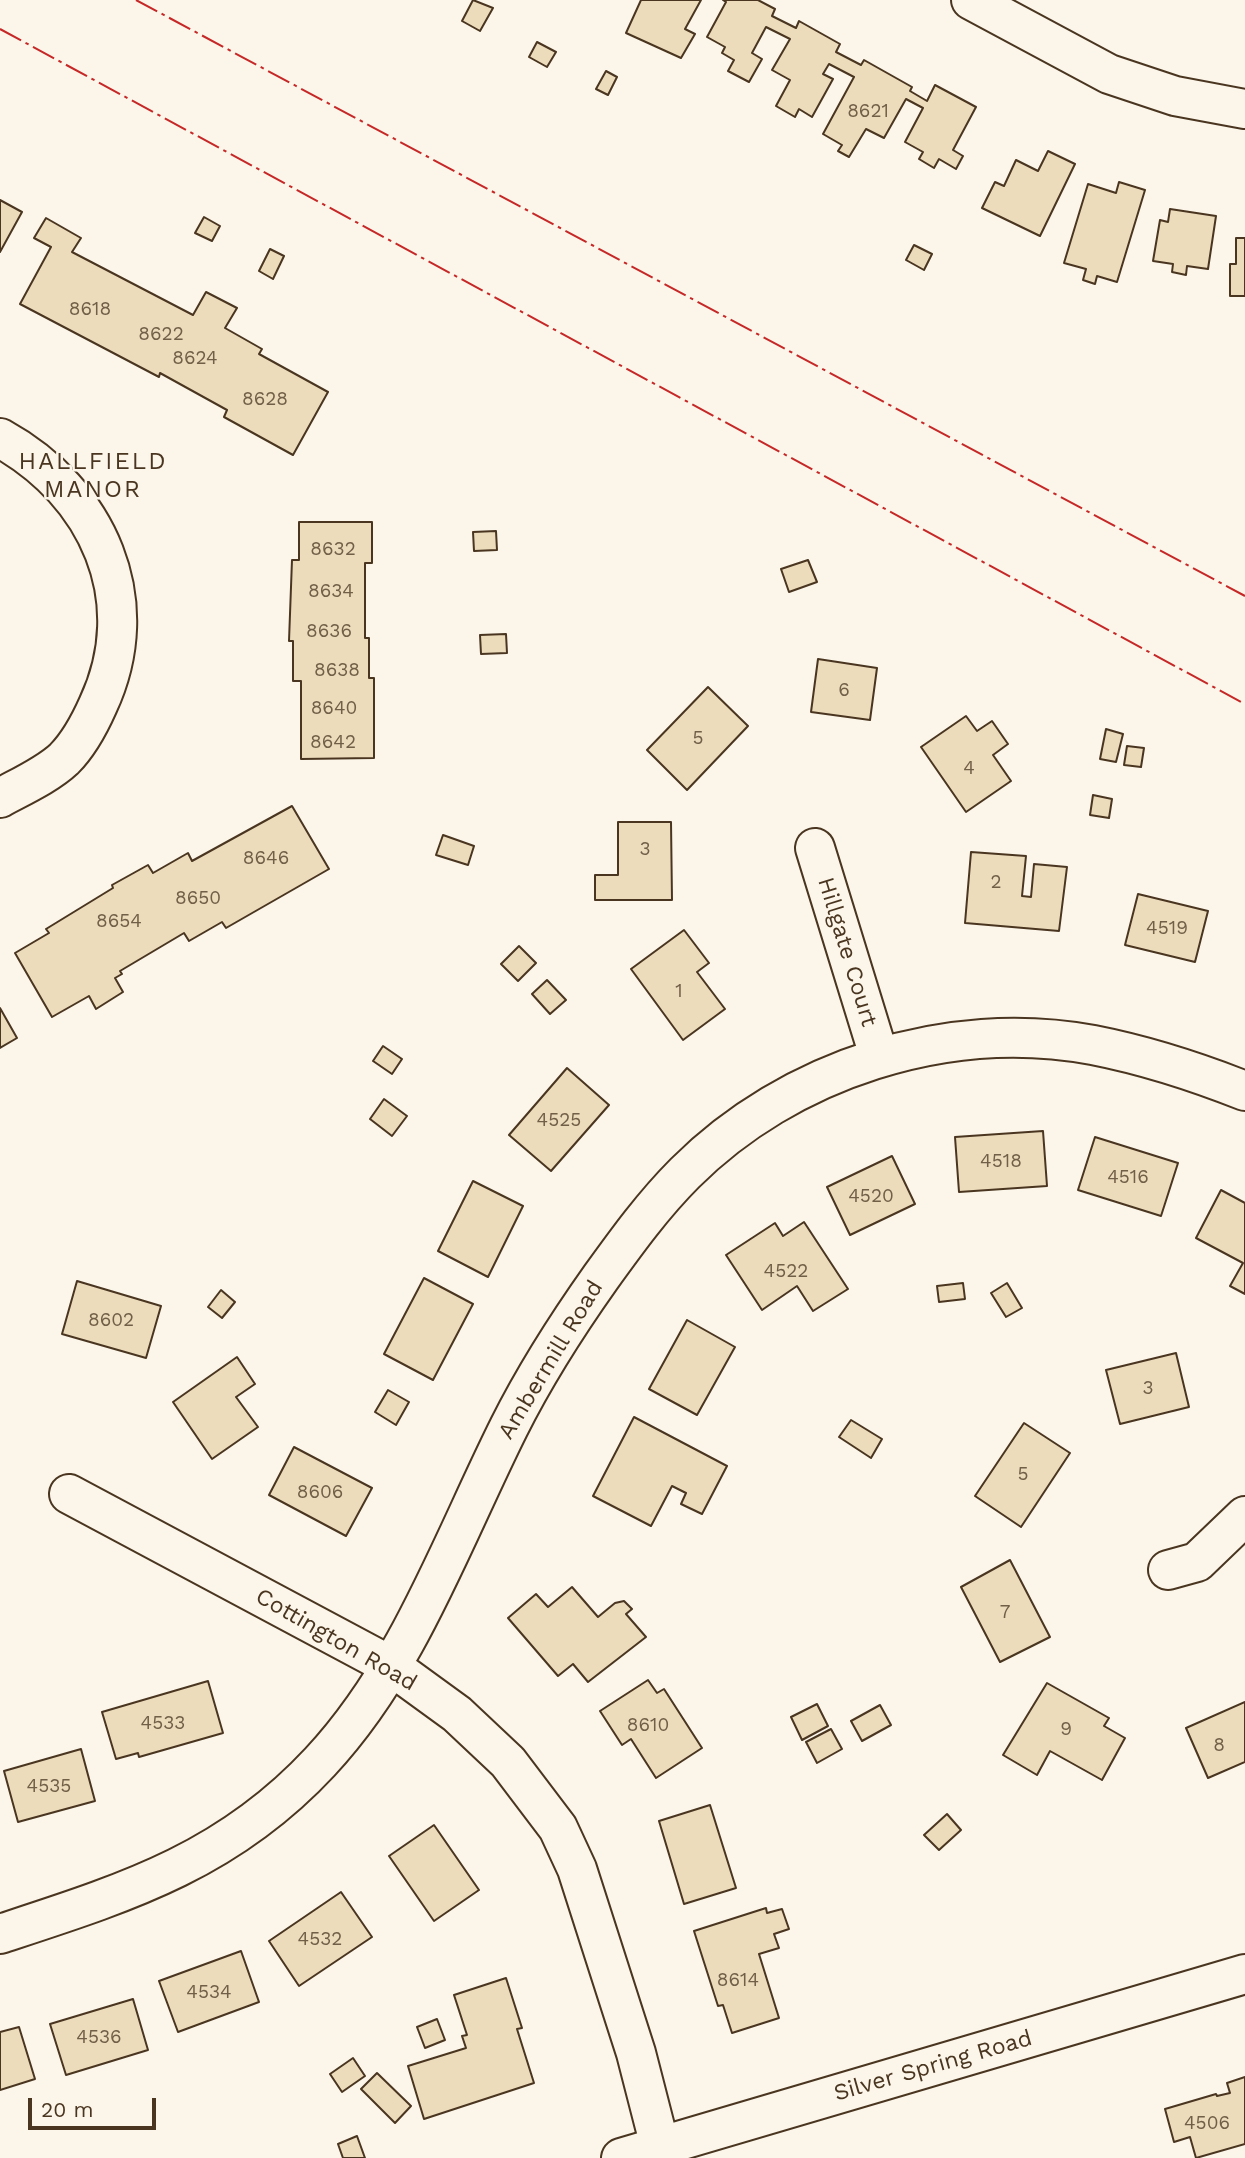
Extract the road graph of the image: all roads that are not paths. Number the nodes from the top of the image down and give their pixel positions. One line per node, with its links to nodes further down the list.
1 (971, 0): 2 (street)
2 (1245, 109)
3 (0, 438): 4 (street)
4 (0, 798)
5 (815, 848): 6 (street, Hillgate Court)
6 (879, 1056): 7 (street, Ambermill Road); 11 (street, Ambermill Road)
7 (1245, 1091)
8 (69, 1494): 11 (street, Cottington Road)
9 (1245, 1516): 10 (street)
10 (1168, 1570)
11 (391, 1666): 12 (street, Ambermill Road); 14 (street, Cottington Road)
12 (0, 1934)
13 (1245, 1974): 14 (street, Silver Spring Road)
14 (661, 2152): 15 (street, Silver Spring Road)
15 (621, 2158)

